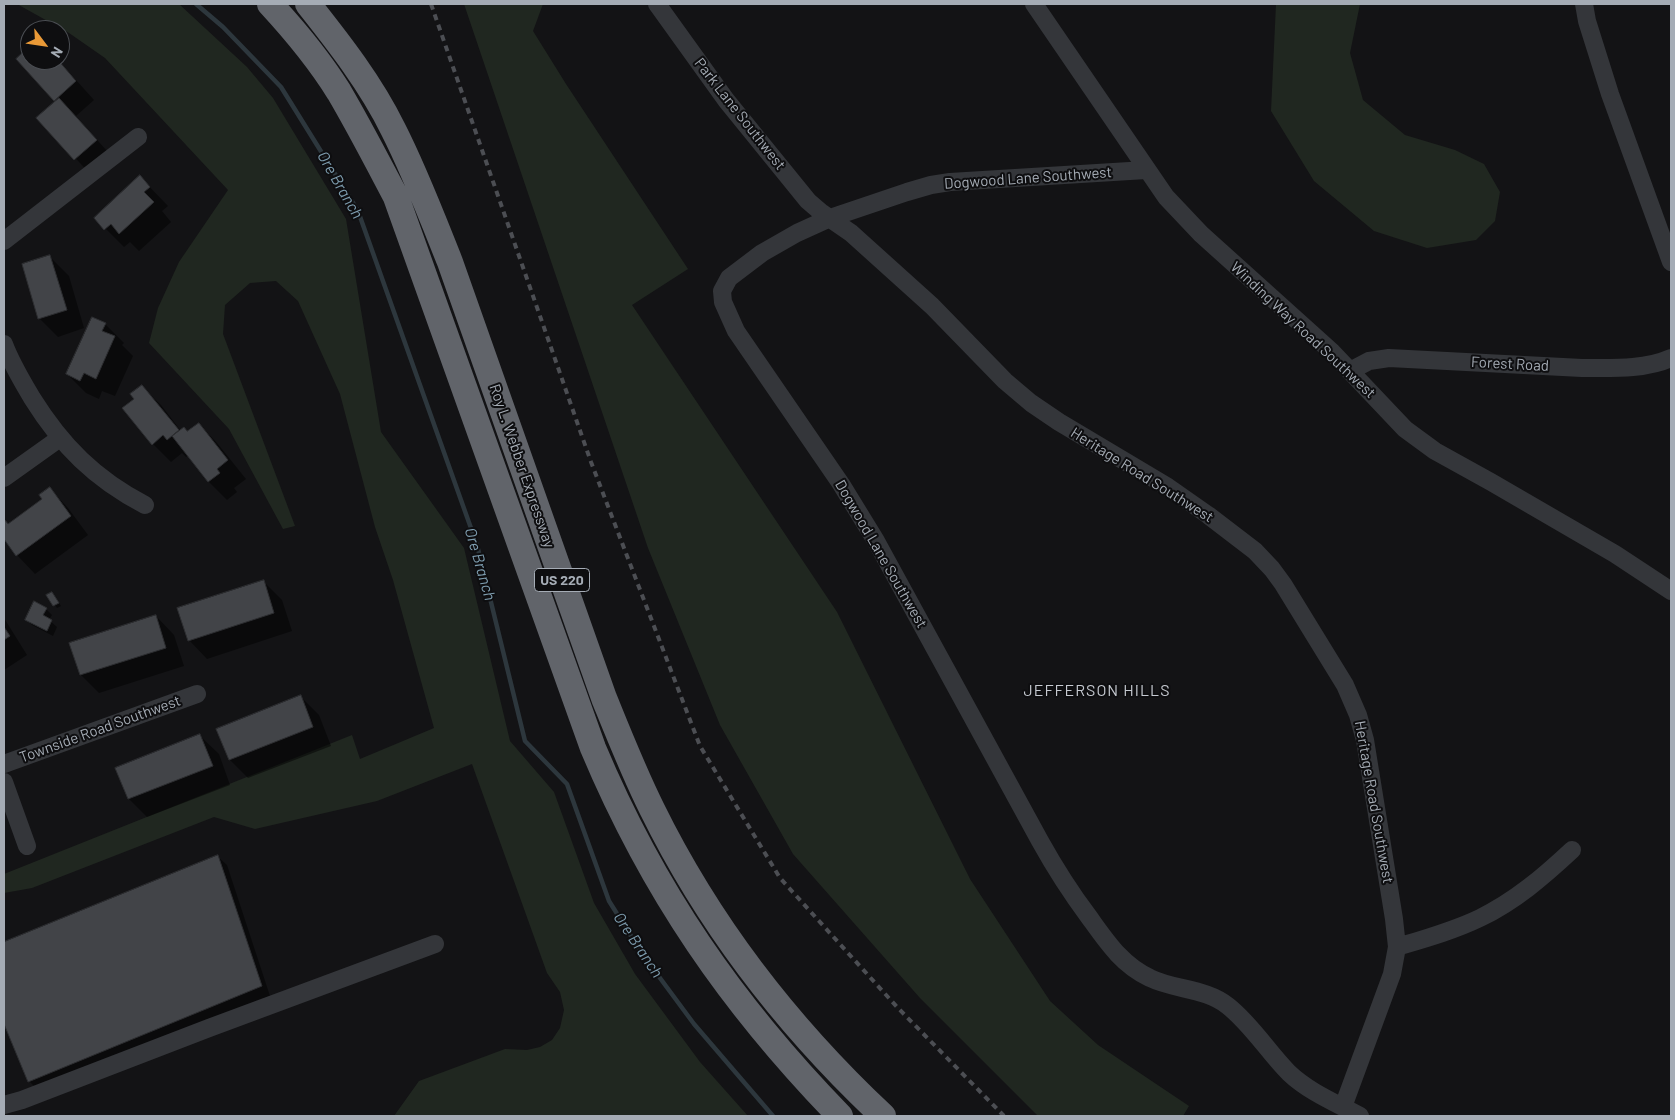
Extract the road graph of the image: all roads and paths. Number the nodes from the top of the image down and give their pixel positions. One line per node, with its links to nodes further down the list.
1 (270, 4): 27 (highway, Roy L. Webber Expressway / US 220)
2 (308, 4): 28 (highway, Roy L. Webber Expressway / US 220)
3 (657, 4): 8 (street, Park Lane Southwest)
4 (1034, 4): 7 (street, Winding Way Road Southwest)
5 (1584, 4): 10 (street)
6 (138, 137): 9 (street)
7 (1146, 170): 8 (street, Dogwood Lane Southwest); 13 (street, Winding Way Road Southwest)
8 (830, 218): 24 (street, Heritage Road Southwest); 26 (street, Dogwood Lane Southwest)
9 (4, 241)
10 (1671, 262)
11 (4, 344): 14 (street)
12 (1671, 358): 13 (street, Forest Road)
13 (1350, 371): 17 (street, Winding Way Road Southwest)
14 (60, 438): 15 (street); 16 (street)
15 (4, 478)
16 (145, 505)
17 (1671, 591)
18 (197, 694): 19 (street, Townside Road Southwest)
19 (4, 764)
20 (4, 782): 21 (street)
21 (27, 846)
22 (1572, 850): 24 (street)
23 (435, 944): 25 (street)
24 (1397, 947): 26 (street, Heritage Road Southwest)
25 (4, 1105)
26 (1343, 1107): 29 (street, Dogwood Lane Southwest)
27 (840, 1116)
28 (883, 1116)
29 (1360, 1116)

